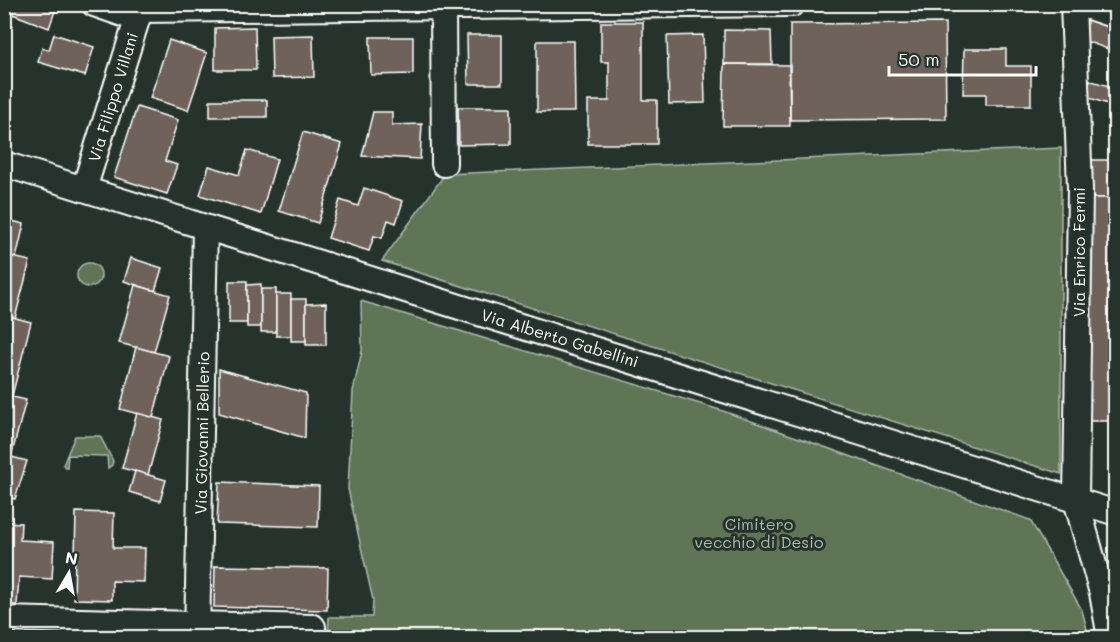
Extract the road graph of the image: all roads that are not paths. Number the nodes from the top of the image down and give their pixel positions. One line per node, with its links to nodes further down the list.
1 (94, 4): 8 (street)
2 (792, 4): 5 (street)
3 (1073, 4): 14 (street, Via Enrico Fermi)
4 (1080, 4): 9 (street)
5 (574, 5): 6 (street)
6 (443, 6): 7 (street); 11 (street)
7 (315, 7): 8 (street)
8 (140, 11): 12 (street, Via Filippo Villani)
9 (1116, 16)
10 (4, 164): 12 (street, Via Alberto Gabellini)
11 (444, 164)
12 (84, 189): 13 (street, Via Alberto Gabellini)
13 (205, 228): 14 (street, Via Alberto Gabellini); 19 (street, Via Giovanni Bellerio)
14 (1076, 500): 15 (street, Via Alberto Gabellini); 16 (street, Via Enrico Fermi)
15 (1116, 513)
16 (1108, 584): 21 (street, Via Enrico Fermi)
17 (4, 619): 18 (street)
18 (39, 628): 19 (street)
19 (197, 630): 20 (street)
20 (313, 632)
21 (1110, 638)

